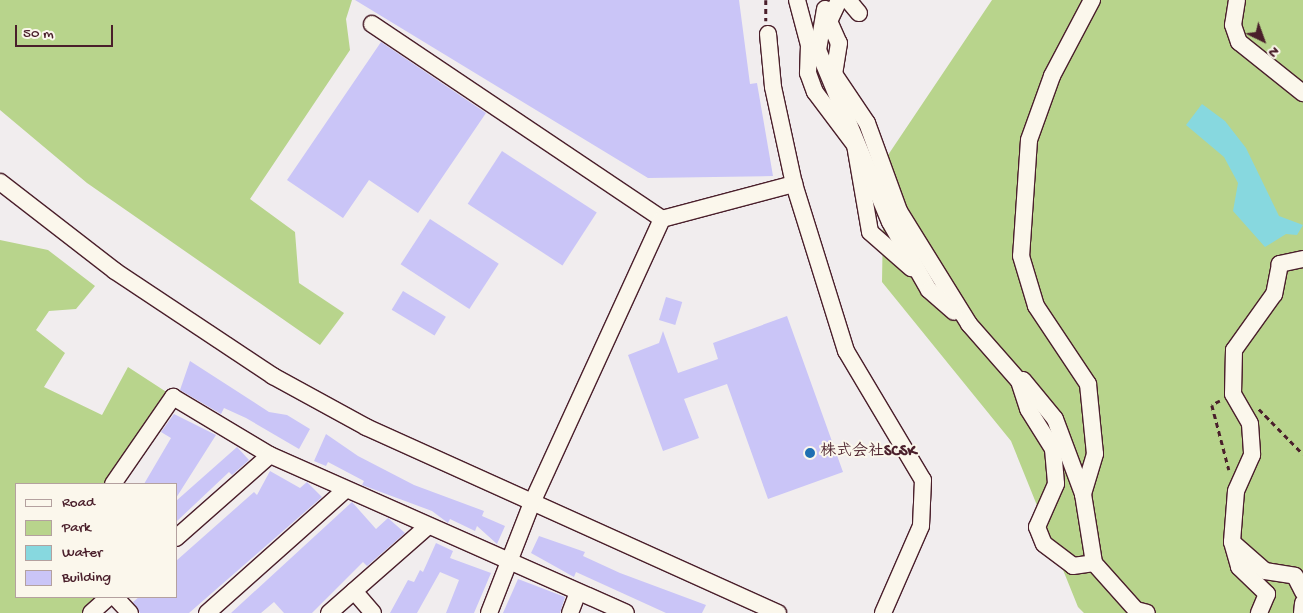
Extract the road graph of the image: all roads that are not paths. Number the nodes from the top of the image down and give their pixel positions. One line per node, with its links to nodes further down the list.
1 (797, 0): 15 (street)
2 (828, 0): 15 (street)
3 (839, 0): 16 (street)
4 (848, 0): 7 (street)
5 (1092, 0): 20 (street)
6 (1236, 0): 10 (street)
7 (859, 13)
8 (372, 24): 13 (street)
9 (768, 34): 12 (street)
10 (1303, 93)
11 (0, 182): 21 (street)
12 (794, 184): 13 (street); 42 (street)
13 (662, 219): 21 (street)
14 (1303, 260): 24 (street)
15 (922, 278): 16 (street)
16 (969, 324): 20 (street); 26 (street)
17 (270, 455): 18 (street); 19 (street); 23 (street)
18 (114, 483)
19 (344, 490): 22 (street); 35 (street)
20 (1083, 494): 26 (street)
21 (530, 504): 25 (street); 41 (street)
22 (428, 526): 25 (street); 27 (street)
23 (178, 536)
24 (1232, 542): 29 (street); 44 (street)
25 (508, 561): 28 (street); 38 (street)
26 (1094, 563): 43 (street)
27 (354, 591): 36 (street); 37 (street)
28 (578, 592): 39 (street); 40 (street)
29 (1303, 592)
30 (109, 598): 33 (street)
31 (116, 598): 34 (street)
32 (1303, 603): 45 (street)
33 (91, 613)
34 (130, 613)
35 (207, 613)
36 (329, 613)
37 (373, 613)
38 (489, 613)
39 (570, 613)
40 (626, 613)
41 (778, 613)
42 (883, 613)
43 (1146, 613)
44 (1259, 613)
45 (1302, 613)

